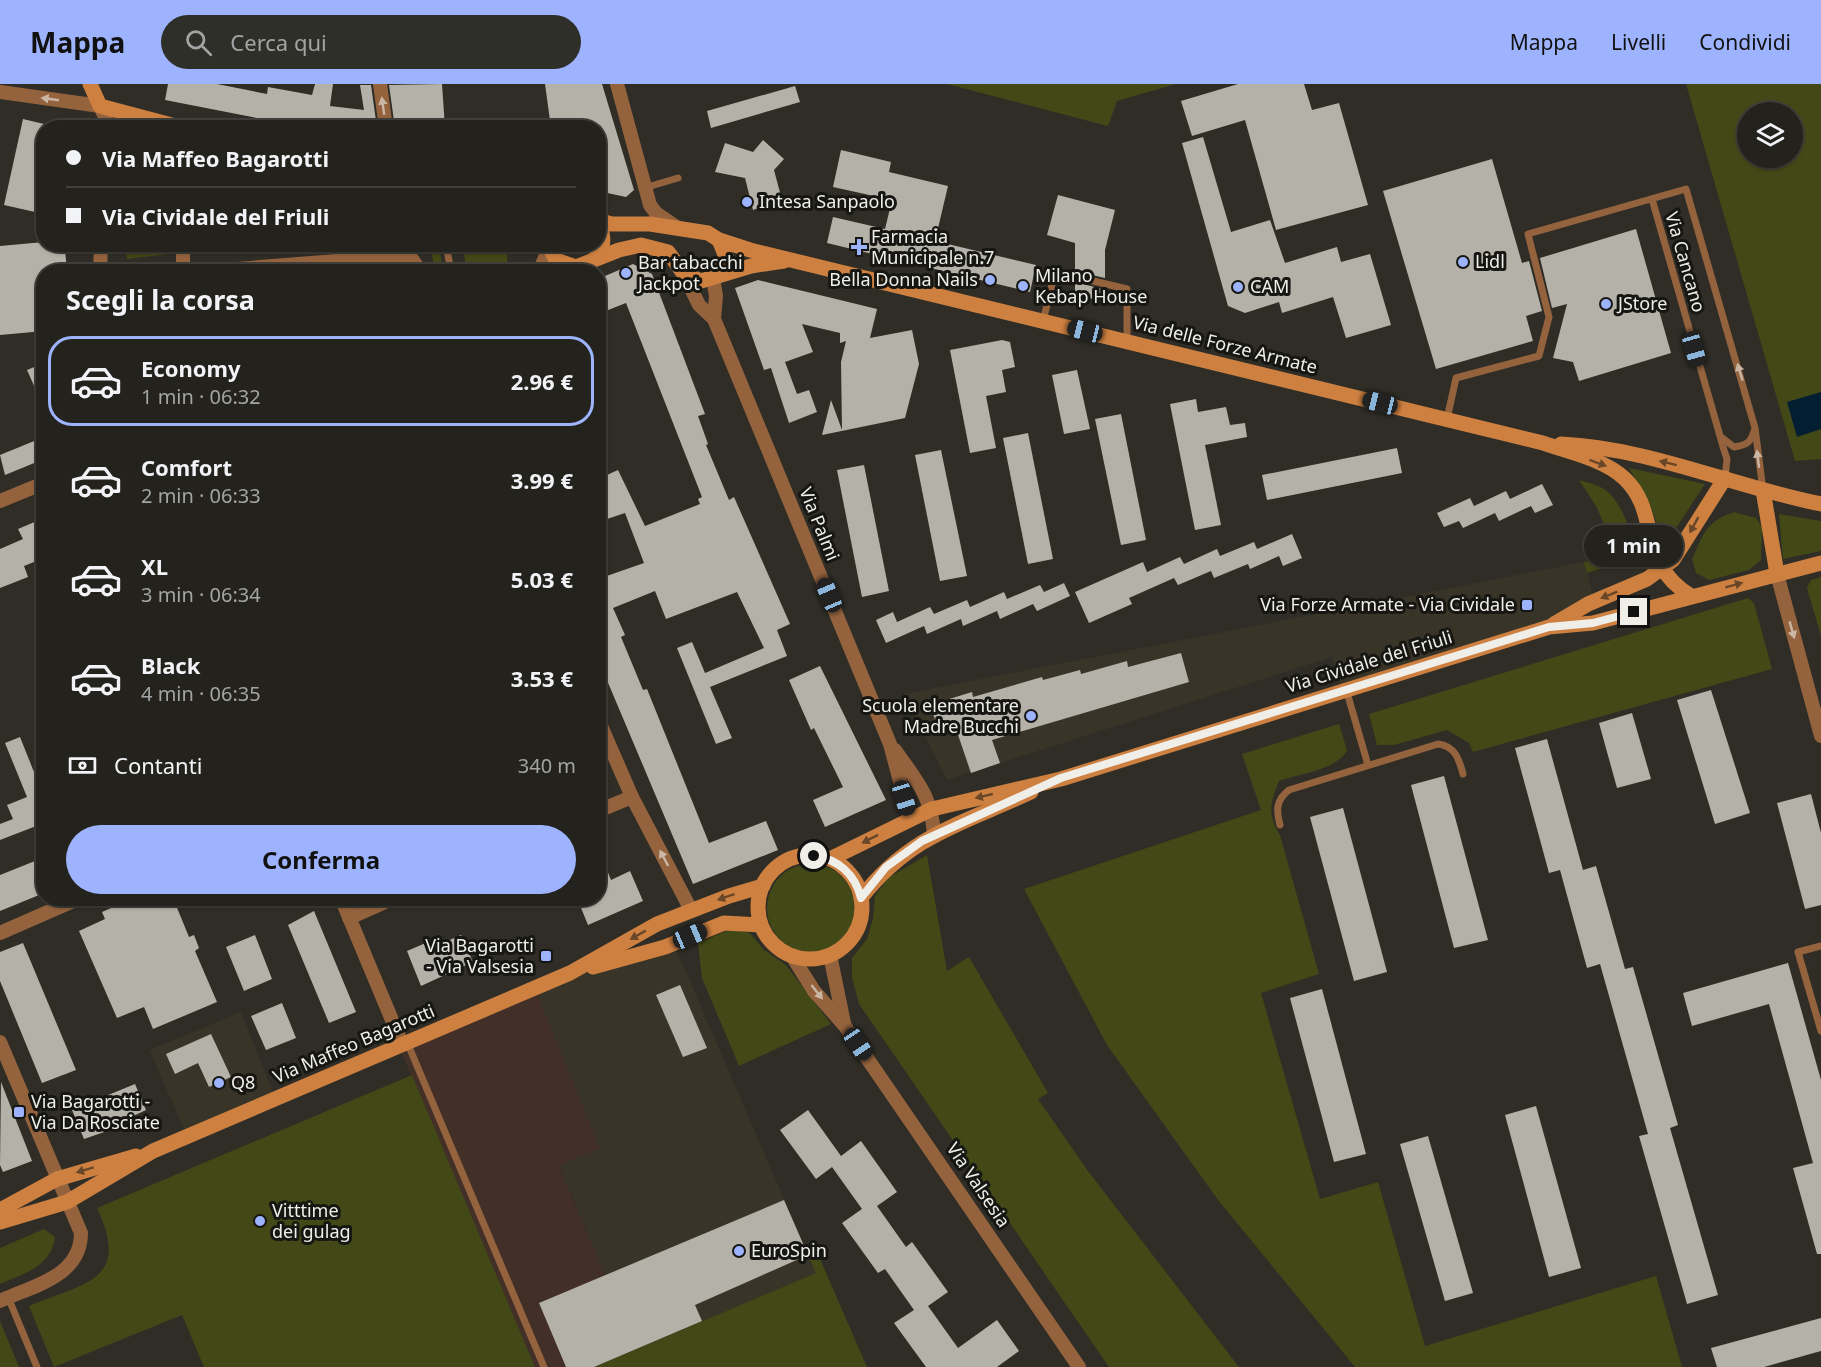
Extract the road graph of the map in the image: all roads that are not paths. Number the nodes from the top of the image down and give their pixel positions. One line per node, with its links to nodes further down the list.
1 (90, 84): 5 (street)
2 (380, 84): 8 (street, one-way to 2)
3 (617, 84): 10 (street)
4 (0, 92): 5 (street, one-way to 4)
5 (100, 106): 6 (street); 7 (street)
6 (106, 120)
7 (153, 120)
8 (385, 120)
9 (678, 178): 10 (lane)
10 (644, 188): 12 (street)
11 (1652, 199): 31 (lane); 32 (lane, Via Cancano, one-way to 11); 33 (lane, Via Cancano)
12 (650, 206): 14 (street); 15 (street)
13 (606, 223): 14 (street, Via delle Forze Armate)
14 (626, 224): 15 (street, Via delle Forze Armate)
15 (680, 230): 16 (street, Via delle Forze Armate)
16 (702, 232): 17 (street, Via delle Forze Armate); 26 (street)
17 (719, 240): 20 (street, Via delle Forze Armate); 27 (street)
18 (551, 252): 23 (street)
19 (596, 252): 24 (street, Via delle Forze Armate)
20 (793, 260): 27 (street, Via delle Forze Armate); 29 (street, Via delle Forze Armate)
21 (298, 264): 22 (street)
22 (416, 264)
23 (568, 264)
24 (581, 264)
25 (584, 264): 26 (street, Via delle Forze Armate)
26 (681, 269): 27 (street, Via delle Forze Armate); 28 (street, Via Palmi)
27 (716, 276): 28 (street, Via Palmi)
28 (714, 319): 48 (street, Via Palmi)
29 (1043, 321): 30 (street, Via delle Forze Armate); 30 (lane)
30 (1127, 341): 31 (street, Via delle Forze Armate)
31 (1447, 420): 34 (street, Via delle Forze Armate)
32 (1755, 428): 33 (lane); 37 (lane, Via Cancano, one-way to 32)
33 (1719, 435): 35 (lane, Via Cancano)
34 (1543, 443): 35 (street, Via delle Forze Armate, one-way to 34); 41 (street, Via delle Forze Armate, one-way to 41)
35 (1725, 478): 37 (street, Via delle Forze Armate); 41 (street, one-way to 41)
36 (36, 486): 38 (street)
37 (1763, 490): 39 (street, Via delle Forze Armate); 42 (street)
38 (0, 501)
39 (1821, 504)
40 (1821, 562): 42 (street)
41 (1662, 571): 43 (street, Via delle Forze Armate); 44 (street, one-way to 44)
42 (1777, 574): 43 (street, one-way to 42); 46 (street, one-way to 46)
43 (1691, 596): 44 (street, Via Cividale del Friuli)
44 (1549, 627): 45 (street, Via Cividale del Friuli)
45 (1346, 689): 49 (lane); 51 (street, Via Cividale del Friuli)
46 (1821, 736)
47 (606, 737): 52 (street)
48 (890, 744): 54 (street, Via Palmi); 55 (street, Via Palmi)
49 (1368, 765): 50 (lane); 56 (lane)
50 (1463, 774)
51 (1061, 778): 54 (street, Via Cividale del Friuli, one-way to 54); 57 (street, Via Cividale del Friuli)
52 (632, 797): 53 (street); 64 (street, one-way to 52)
53 (606, 808)
54 (932, 809): 55 (street, Via Cividale del Friuli); 57 (street, Via Palmi)
55 (910, 819): 58 (street, Via Cividale del Friuli, one-way to 58)
56 (1280, 825)
57 (934, 834): 60 (street, Via Cividale del Friuli)
58 (830, 860): 59 (street, Via Maffeo Bagarotti); 60 (street)
59 (763, 886): 64 (street, Via Maffeo Bagarotti, one-way to 64); 66 (street)
60 (861, 898): 69 (street)
61 (62, 906): 67 (street)
62 (344, 906): 65 (street)
63 (376, 906): 65 (street)
64 (691, 910): 71 (street, Via Maffeo Bagarotti, one-way to 71)
65 (349, 918): 75 (street)
66 (762, 925): 70 (street); 71 (street, Via Maffeo Bagarotti)
67 (0, 933)
68 (1821, 946): 73 (lane)
69 (830, 955): 70 (street); 72 (street, Via Valsesia)
70 (792, 956): 72 (street, Via Valsesia, one-way to 72)
71 (570, 973): 75 (street, Via Maffeo Bagarotti)
72 (845, 1026): 84 (street, Via Valsesia)
73 (1821, 1031)
74 (0, 1042): 77 (street)
75 (404, 1043): 76 (street, Via Maffeo Bagarotti); 83 (lane)
76 (153, 1151): 77 (street, Via Maffeo Bagarotti, one-way to 77); 78 (street, Via Maffeo Bagarotti)
77 (57, 1179): 78 (street); 79 (street, Via Maffeo Bagarotti)
78 (68, 1202): 80 (street, Via Maffeo Bagarotti); 81 (street)
79 (0, 1210)
80 (0, 1222)
81 (4, 1299): 82 (lane)
82 (38, 1367)
83 (544, 1367)
84 (1079, 1367)

